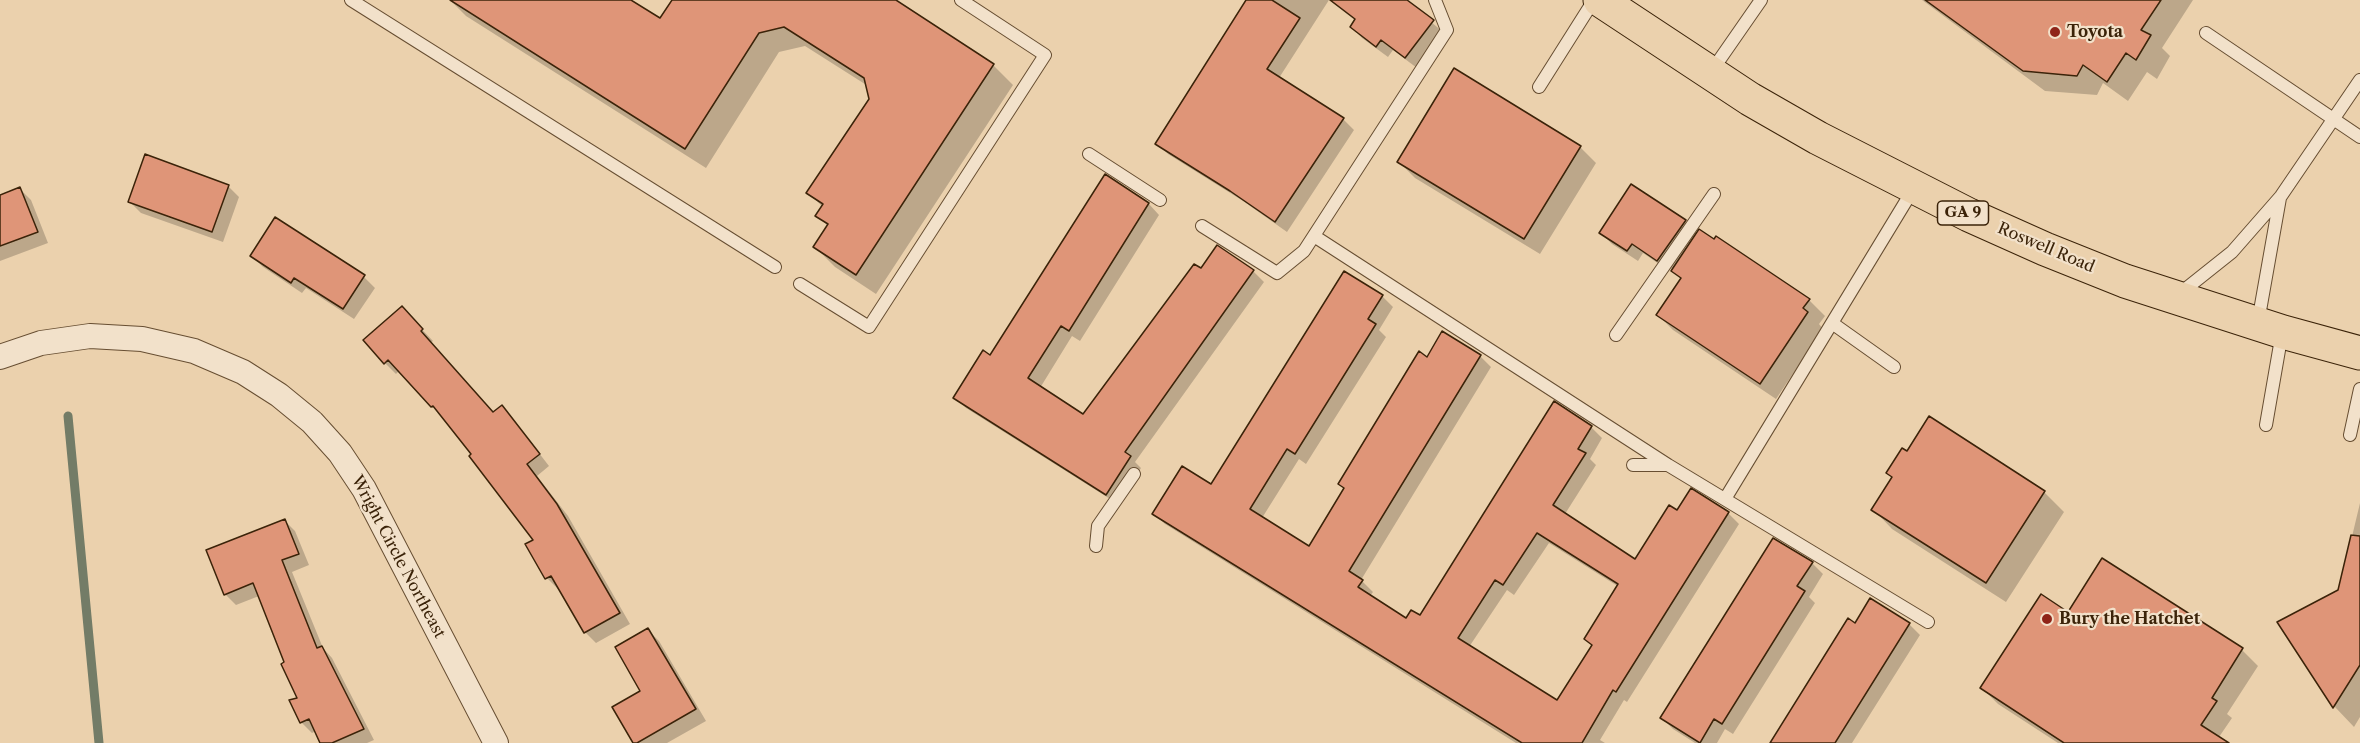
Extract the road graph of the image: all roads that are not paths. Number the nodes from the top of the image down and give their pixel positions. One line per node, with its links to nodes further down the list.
1 (351, 0): 20 (lane)
2 (961, 0): 21 (lane)
3 (1435, 0): 19 (lane)
4 (1594, 0): 10 (lane)
5 (1600, 0): 8 (main road, Roswell Road / GA 9)
6 (1761, 0): 8 (lane)
7 (2206, 33): 11 (lane)
8 (1710, 73): 14 (main road, Roswell Road / GA 9)
9 (2360, 80): 11 (lane)
10 (1539, 87)
11 (2333, 120): 12 (lane); 16 (lane)
12 (2360, 136)
13 (1089, 154): 17 (lane)
14 (1914, 188): 22 (main road, Roswell Road / GA 9); 23 (lane)
15 (1714, 194): 25 (lane)
16 (2281, 196): 22 (lane); 24 (lane)
17 (1160, 200)
18 (1202, 226): 19 (lane)
19 (1314, 236): 33 (lane)
20 (775, 267)
21 (800, 284)
22 (2175, 297): 24 (main road, Roswell Road / GA 9)
23 (1832, 323): 28 (lane); 35 (lane)
24 (2270, 328): 26 (main road, Roswell Road / GA 9); 30 (lane)
25 (1616, 335)
26 (2360, 353)
27 (0, 357): 38 (street, Wright Circle Northeast)
28 (1894, 367)
29 (2360, 389): 31 (lane)
30 (2266, 425)
31 (2350, 435)
32 (1633, 465): 33 (lane)
33 (1668, 465): 35 (lane)
34 (1134, 474): 36 (lane)
35 (1725, 499): 37 (lane)
36 (1096, 546)
37 (1928, 622)
38 (496, 743)

